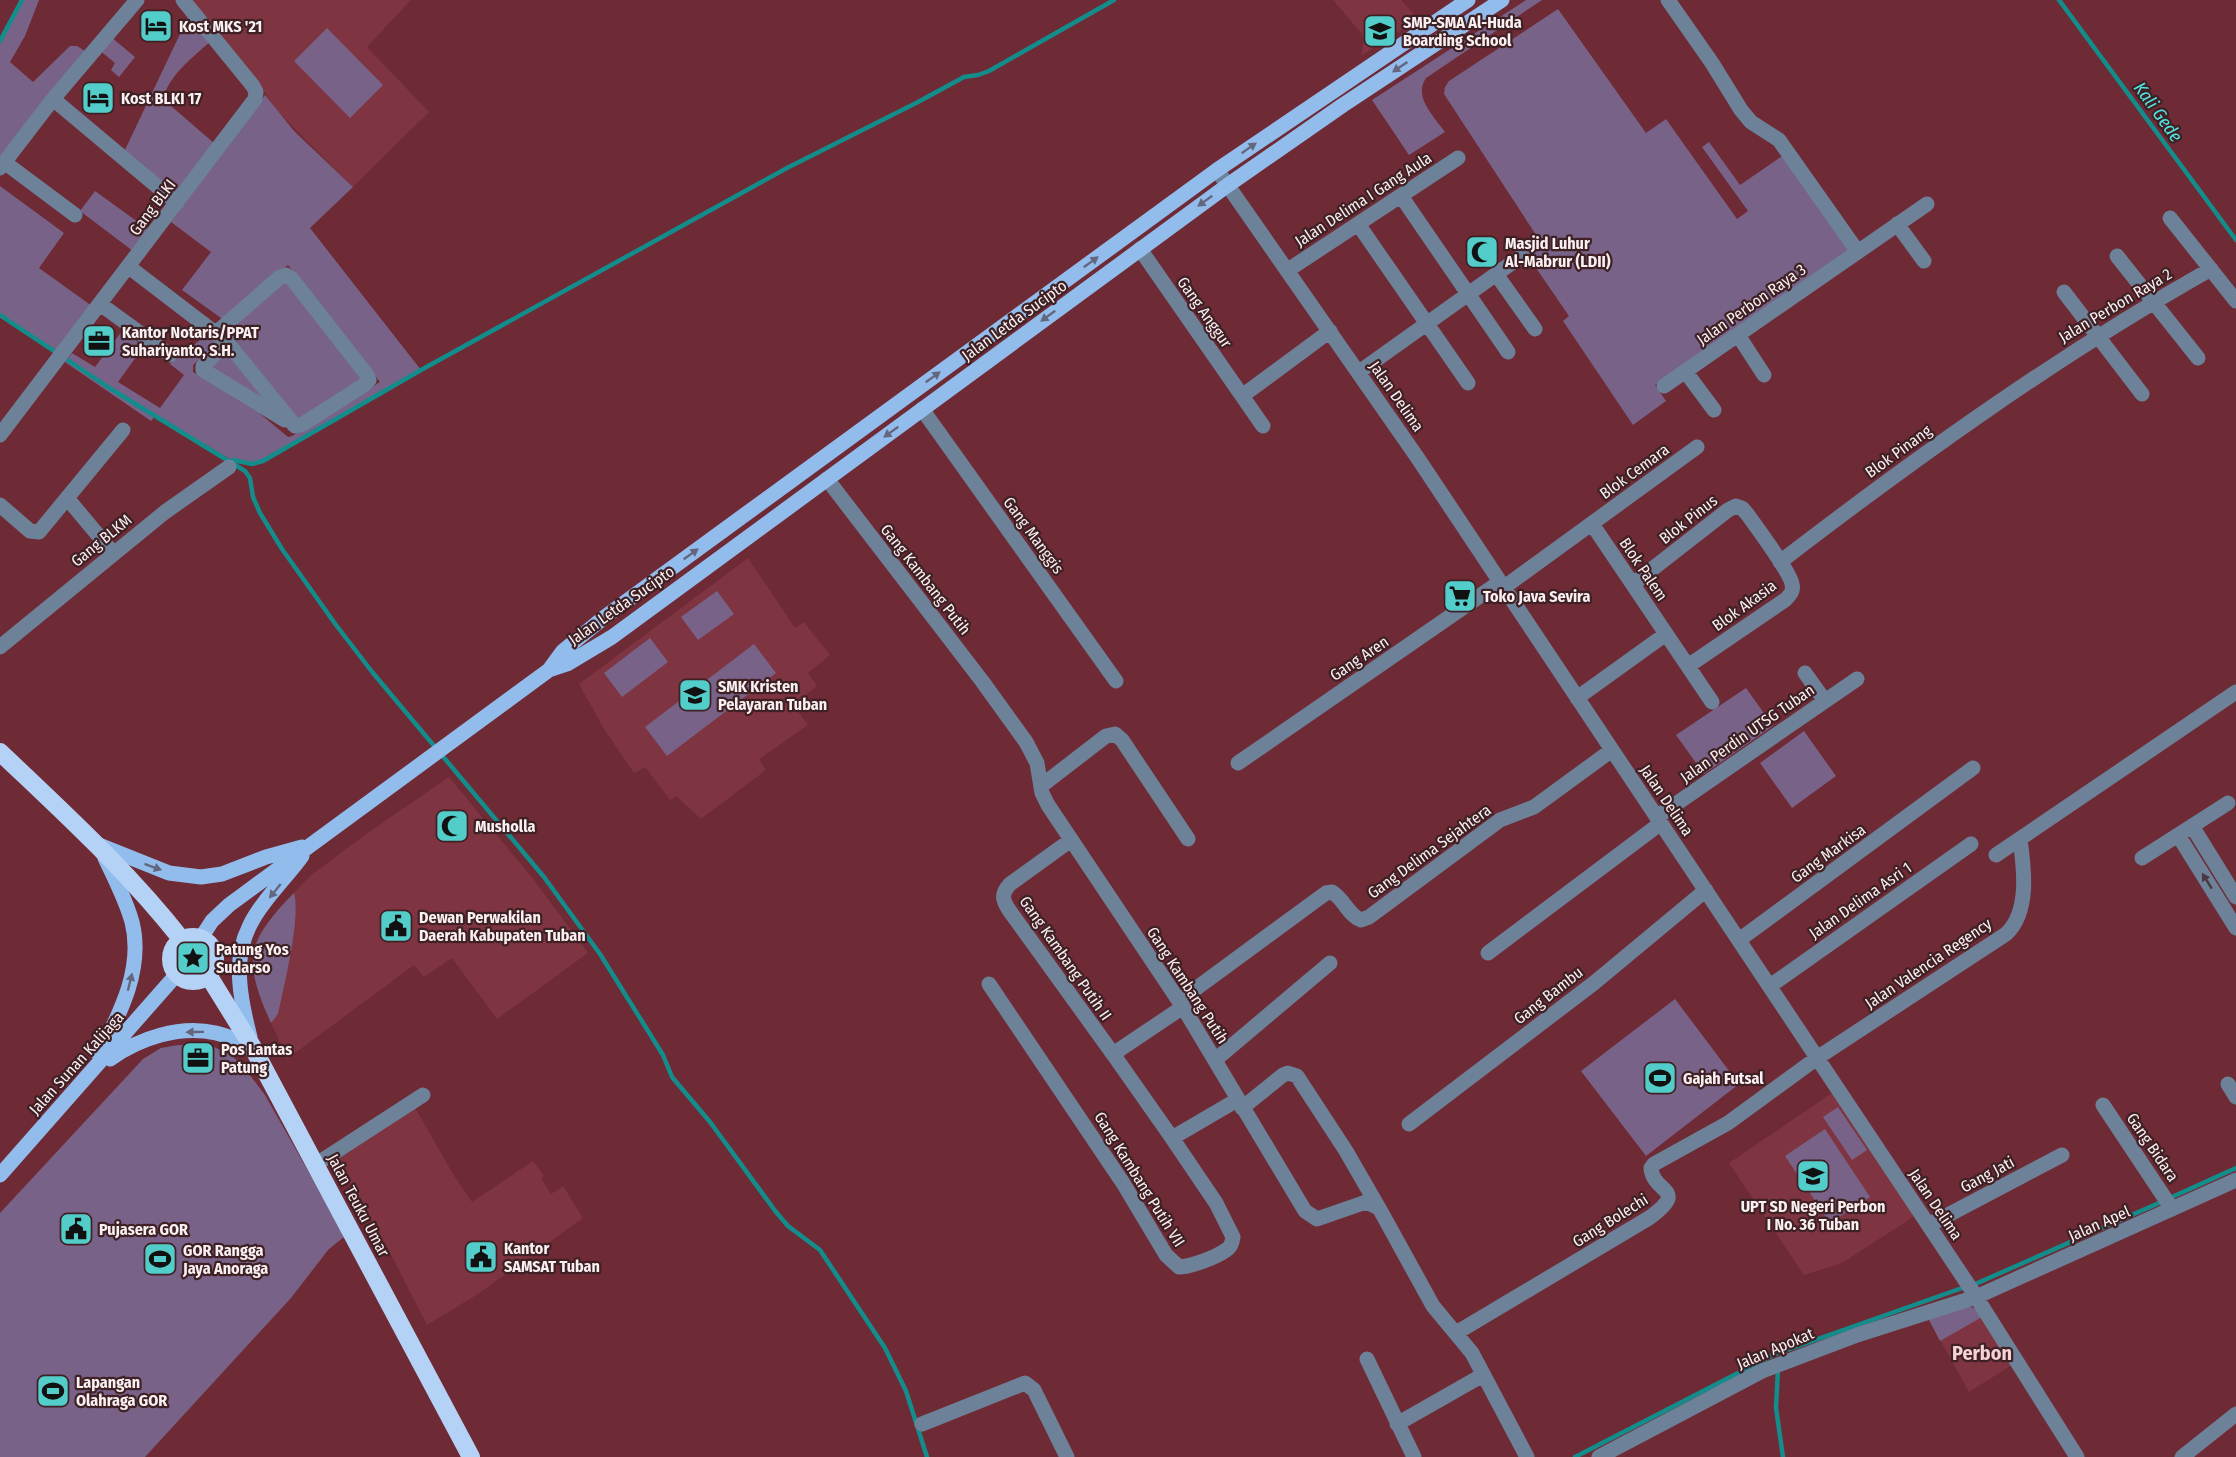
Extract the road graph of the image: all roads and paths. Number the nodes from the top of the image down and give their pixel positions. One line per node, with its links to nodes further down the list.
1 (137, 0): 6 (street)
2 (183, 0): 12 (street, Gang BLKI)
3 (1467, 0): 9 (main road, Jalan Letda Sucipto, one-way to 3)
4 (1502, 0): 10 (main road, Jalan Letda Sucipto, one-way to 10)
5 (1668, 0): 19 (street)
6 (53, 99): 8 (street); 12 (street)
7 (1458, 158): 11 (street, Jalan Delima I Gang Aula)
8 (2, 165): 14 (street)
9 (1217, 170): 10 (street, Jalan Delima); 68 (main road, Jalan Letda Sucipto, one-way to 9)
10 (1228, 185): 18 (main road, Jalan Letda Sucipto, one-way to 18); 25 (street, Jalan Delima)
11 (1401, 196): 16 (street, Jalan Delima I Gang Aula); 28 (street)
12 (177, 203): 23 (street, Gang BLKI)
13 (1927, 204): 17 (street, Jalan Perbon Raya 3)
14 (75, 215)
15 (2170, 218): 24 (street)
16 (1358, 224): 25 (street, Jalan Delima I Gang Aula); 32 (street)
17 (1897, 224): 19 (street, Jalan Perbon Raya 3); 22 (street)
18 (1140, 249): 48 (street, Gang Anggur); 49 (main road, Jalan Letda Sucipto, one-way to 49)
19 (1858, 252): 35 (street, Jalan Perbon Raya 3)
20 (1523, 255): 26 (street)
21 (2117, 256): 30 (street)
22 (1924, 261)
23 (129, 267): 31 (street, Gang BLKI); 37 (street)
24 (2211, 269): 29 (street); 30 (street, Jalan Perbon Raya 2)
25 (1288, 270): 34 (street, Jalan Delima)
26 (1496, 274): 28 (street); 33 (street)
27 (2064, 292): 36 (street)
28 (1468, 294): 32 (street); 38 (street)
29 (2236, 301)
30 (2153, 302): 36 (street, Jalan Perbon Raya 2); 40 (street)
31 (100, 304): 39 (street); 54 (street, Gang BLKI)
32 (1427, 323): 42 (street); 45 (street)
33 (1535, 329)
34 (1330, 332): 42 (street, Jalan Delima); 48 (street)
35 (1738, 335): 41 (street, Jalan Perbon Raya 3); 44 (street)
36 (2098, 336): 43 (street, Jalan Perbon Raya 2); 47 (street)
37 (221, 337): 51 (street); 51 (street); 51 (street)
38 (1508, 352)
39 (170, 355)
40 (2198, 358)
41 (1685, 371): 46 (street, Jalan Perbon Raya 3); 50 (street)
42 (1359, 372): 64 (street, Jalan Delima)
43 (2040, 373): 62 (street, Blok Pinang)
44 (1764, 375)
45 (1468, 383)
46 (1664, 386)
47 (2142, 394)
48 (1242, 396): 52 (street, Gang Anggur)
49 (922, 409): 57 (main road, Jalan Letda Sucipto, one-way to 57); 71 (street, Gang Manggis)
50 (1714, 410)
51 (292, 424)
52 (1263, 426)
53 (123, 430): 58 (street)
54 (0, 435)
55 (1697, 447): 60 (street, Blok Cemara)
56 (229, 467): 61 (street, Gang BLKM)
57 (827, 479): 68 (main road, Jalan Letda Sucipto); 80 (street, Gang Kambang Putih)
58 (67, 498): 59 (street); 61 (street)
59 (0, 504)
60 (1592, 524): 63 (street, Blok Palem); 64 (street, Blok Cemara)
61 (113, 554): 66 (street, Gang BLKM)
62 (1780, 562): 63 (street, Blok Pinus); 67 (street, Blok Akasia)
63 (1633, 584): 65 (street, Blok Palem)
64 (1502, 585): 73 (street, Jalan Delima); 78 (street, Gang Aren)
65 (1666, 634): 67 (street); 73 (street)
66 (0, 647)
67 (1688, 666): 75 (street)
68 (549, 670): 88 (main road, Jalan Letda Sucipto)
69 (1805, 674): 74 (street)
70 (1857, 679): 74 (street, Jalan Perdin UTSG Tuban)
71 (1116, 681)
72 (2236, 692): 86 (street)
73 (1577, 698): 76 (street, Jalan Delima)
74 (1824, 701): 82 (street, Jalan Perdin UTSG Tuban)
75 (1712, 702)
76 (1612, 750): 82 (street, Jalan Delima); 105 (street, Gang Delima Sejahtera)
77 (0, 752): 90 (highway)
78 (1238, 763)
79 (1973, 768): 98 (street, Gang Markisa)
80 (1041, 786): 85 (street); 87 (street, Gang Kambang Putih)
81 (2228, 803): 83 (street)
82 (1659, 820): 93 (street, Jalan Delima); 99 (street, Jalan Perdin UTSG Tuban)
83 (2192, 826): 84 (street); 94 (street)
84 (2178, 835): 92 (street); 95 (street, one-way to 84)
85 (1188, 839)
86 (2020, 839): 91 (street); 108 (street, Jalan Valencia Regency)
87 (1071, 840): 105 (street, Gang Kambang Putih); 107 (street, Gang Kambang Putih II)
88 (310, 844): 90 (main road, one-way to 88); 96 (main road, Jalan Letda Sucipto); 106 (main road, one-way to 106)
89 (1971, 844): 104 (street, Jalan Delima Asri 1)
90 (99, 845): 97 (highway); 110 (main road, one-way to 90)
91 (1996, 855)
92 (2142, 858)
93 (1706, 890): 98 (street, Jalan Delima); 114 (street, Gang Bambu)
94 (2236, 897)
95 (2236, 928)
96 (201, 938): 97 (highway); 102 (highway)
97 (182, 940): 101 (highway)
98 (1739, 940): 104 (street, Jalan Delima)
99 (1488, 952)
100 (1330, 963): 109 (street)
101 (177, 974): 102 (highway); 110 (main road, Jalan Sunan Kalijaga)
102 (207, 975): 106 (highway, Jalan Teuku Umar)
103 (989, 984): 115 (street, Gang Kambang Putih VII)
104 (1770, 986): 108 (street, Jalan Delima)
105 (1181, 1004): 107 (street); 109 (street, Gang Kambang Putih)
106 (252, 1046): 110 (main road, one-way to 110); 117 (highway, Jalan Teuku Umar)
107 (1113, 1054): 115 (street)
108 (1817, 1058): 122 (street, Jalan Delima); 124 (street, Gang Bolechi)
109 (1215, 1060): 112 (street, Gang Kambang Putih)
110 (90, 1074): 118 (main road, Jalan Sunan Kalijaga)
111 (423, 1095): 117 (street)
112 (1239, 1104): 115 (street); 121 (street, Gang Kambang Putih); 121 (street)
113 (2103, 1105): 120 (street, Gang Bidara)
114 (1409, 1124)
115 (1172, 1138)
116 (2062, 1155): 122 (street, Gang Jati)
117 (315, 1165): 130 (highway, Jalan Teuku Umar)
118 (0, 1175)
119 (2236, 1180): 120 (street, Jalan Apel)
120 (2172, 1209): 123 (street, Jalan Apel)
121 (1380, 1210): 124 (street)
122 (1929, 1225): 123 (street, Jalan Delima)
123 (1974, 1294): 134 (street, Jalan Apokat); 135 (street, Jalan Delima)
124 (1456, 1333): 126 (street)
125 (1367, 1359): 129 (street)
126 (1483, 1375): 129 (street); 133 (street)
127 (2236, 1414): 136 (street)
128 (922, 1424): 131 (street)
129 (1397, 1424): 132 (street)
130 (471, 1457)
131 (1067, 1457)
132 (1414, 1457)
133 (1527, 1457)
134 (1599, 1457)
135 (2077, 1457)
136 (2182, 1457)

